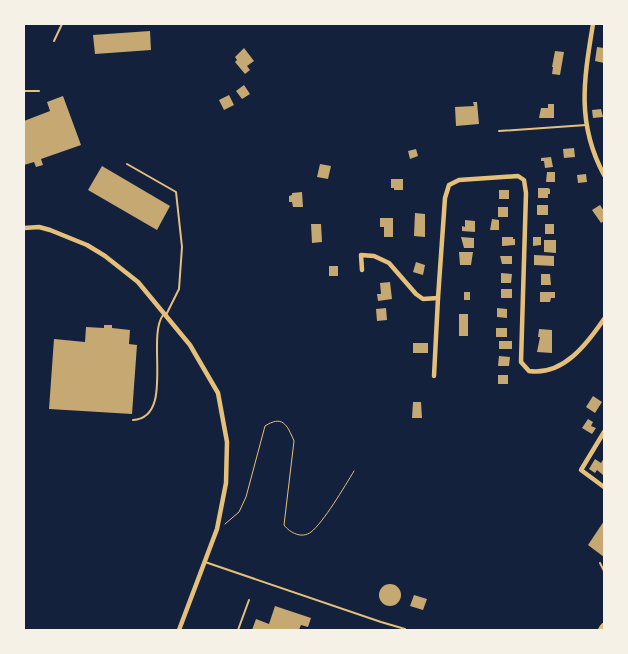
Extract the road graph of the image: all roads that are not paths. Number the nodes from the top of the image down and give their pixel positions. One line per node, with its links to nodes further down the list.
1 (62, 24): 3 (lane)
2 (593, 24): 6 (street)
3 (54, 41)
4 (39, 90): 5 (lane)
5 (24, 91)
6 (586, 125): 7 (lane); 9 (street)
7 (499, 131)
8 (127, 164): 13 (lane)
9 (604, 175)
10 (24, 228): 13 (street)
11 (362, 270): 12 (street)
12 (438, 298): 14 (street); 15 (street)
13 (165, 314): 16 (lane); 19 (street)
14 (604, 319)
15 (434, 376)
16 (133, 420)
17 (604, 432): 18 (street)
18 (604, 488)
19 (204, 562): 24 (lane); 25 (street)
20 (600, 563): 21 (lane)
21 (604, 571)
22 (249, 600): 26 (lane)
23 (604, 627): 27 (highway)
24 (405, 628)
25 (179, 630)
26 (238, 630)
27 (602, 630)

